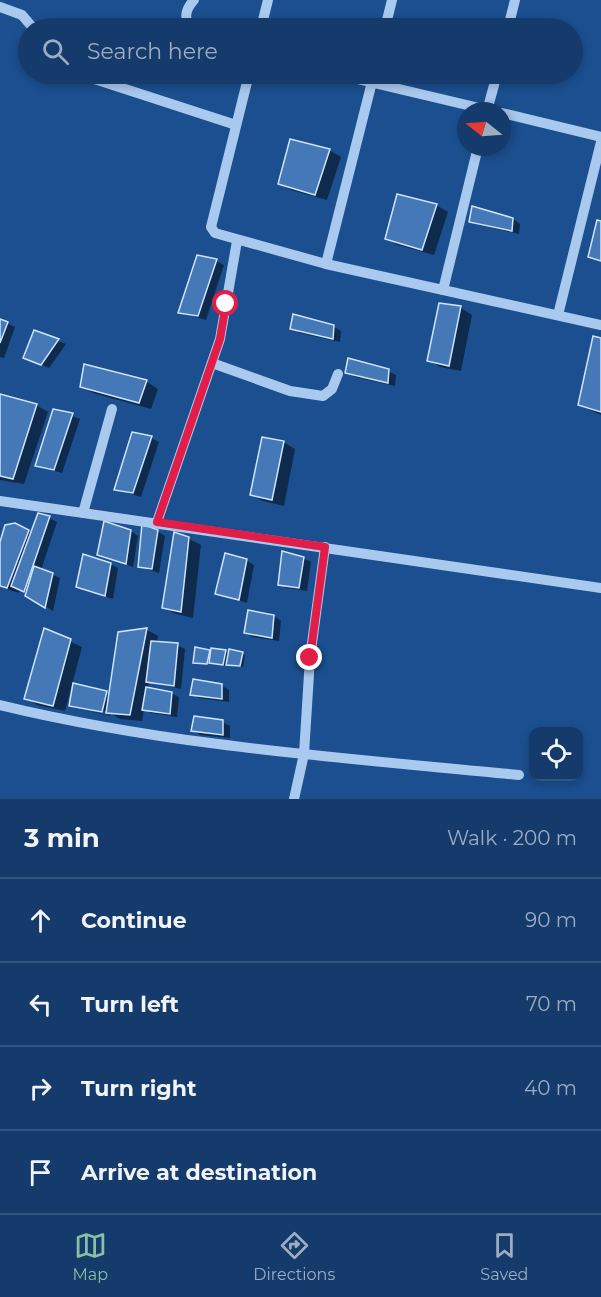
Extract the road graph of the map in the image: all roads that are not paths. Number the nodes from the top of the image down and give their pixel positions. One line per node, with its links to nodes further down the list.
1 (194, 0): 7 (street)
2 (268, 0): 8 (street)
3 (392, 0): 9 (street)
4 (515, 0): 10 (street)
5 (0, 7): 6 (street)
6 (25, 18)
7 (185, 18)
8 (264, 18)
9 (388, 18)
10 (510, 18)
11 (110, 84): 19 (street)
12 (246, 84): 19 (street)
13 (371, 84): 24 (street)
14 (394, 84): 16 (street)
15 (494, 84): 17 (street)
16 (457, 102)
17 (491, 102)
18 (511, 115): 20 (street)
19 (236, 125): 23 (street)
20 (601, 137)
21 (601, 142): 26 (street)
22 (476, 156): 25 (street)
23 (237, 241): 24 (street); 28 (street)
24 (326, 264): 25 (street)
25 (443, 290): 26 (street)
26 (558, 315): 27 (street)
27 (601, 325)
28 (212, 363): 29 (street); 33 (street)
29 (339, 374)
30 (112, 409): 32 (street)
31 (0, 501): 32 (street)
32 (83, 513): 33 (street)
33 (157, 522): 34 (street)
34 (325, 547): 35 (street); 37 (street)
35 (601, 588)
36 (0, 705): 37 (street)
37 (304, 754): 38 (street); 39 (street)
38 (519, 775)
39 (294, 799)

